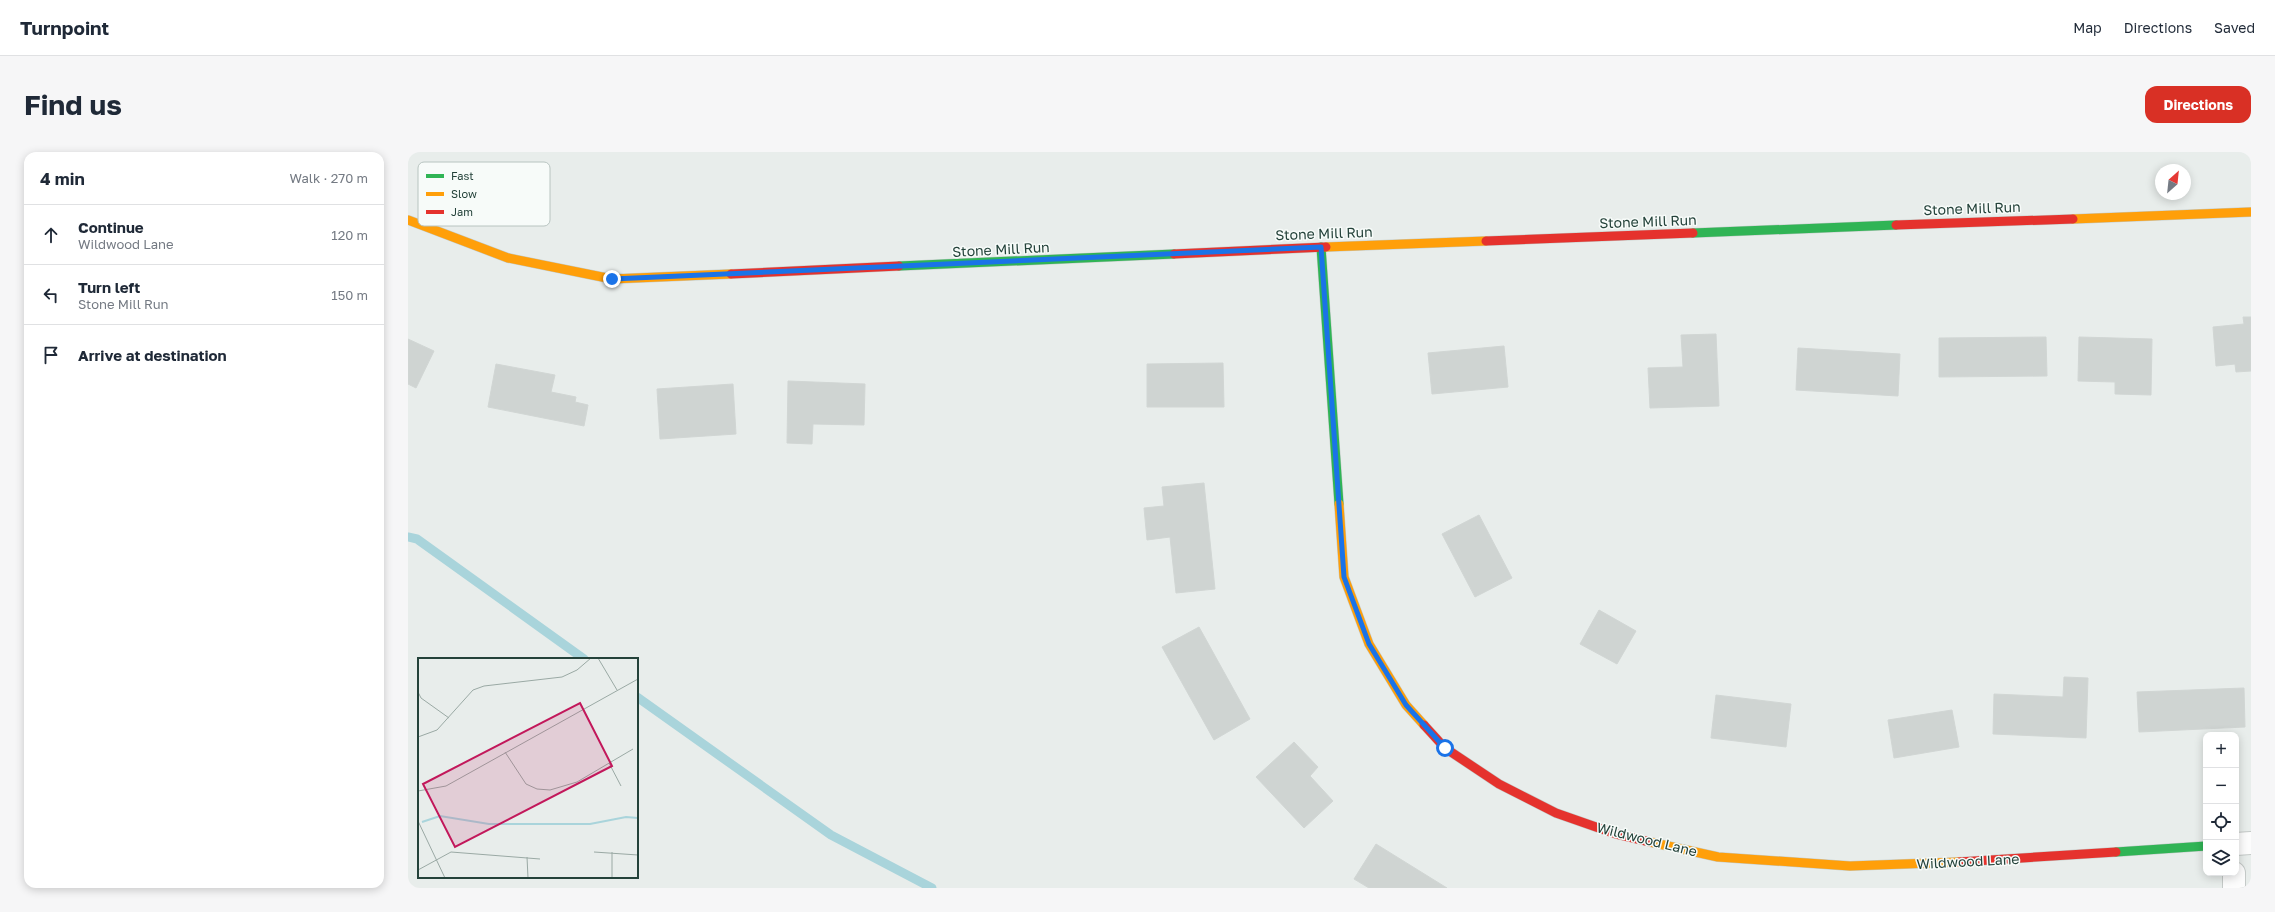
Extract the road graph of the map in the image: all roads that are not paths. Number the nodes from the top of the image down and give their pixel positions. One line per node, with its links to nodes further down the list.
1 (2251, 212): 5 (street, Stone Mill Run)
2 (408, 220): 3 (street, Stone Mill Run)
3 (418, 224)
4 (424, 226): 5 (street, Stone Mill Run)
5 (1321, 247): 8 (street, Wildwood Lane)
6 (2251, 843): 7 (street)
7 (2239, 844)
8 (2203, 846)
9 (2234, 876): 10 (street)
10 (2234, 888)

